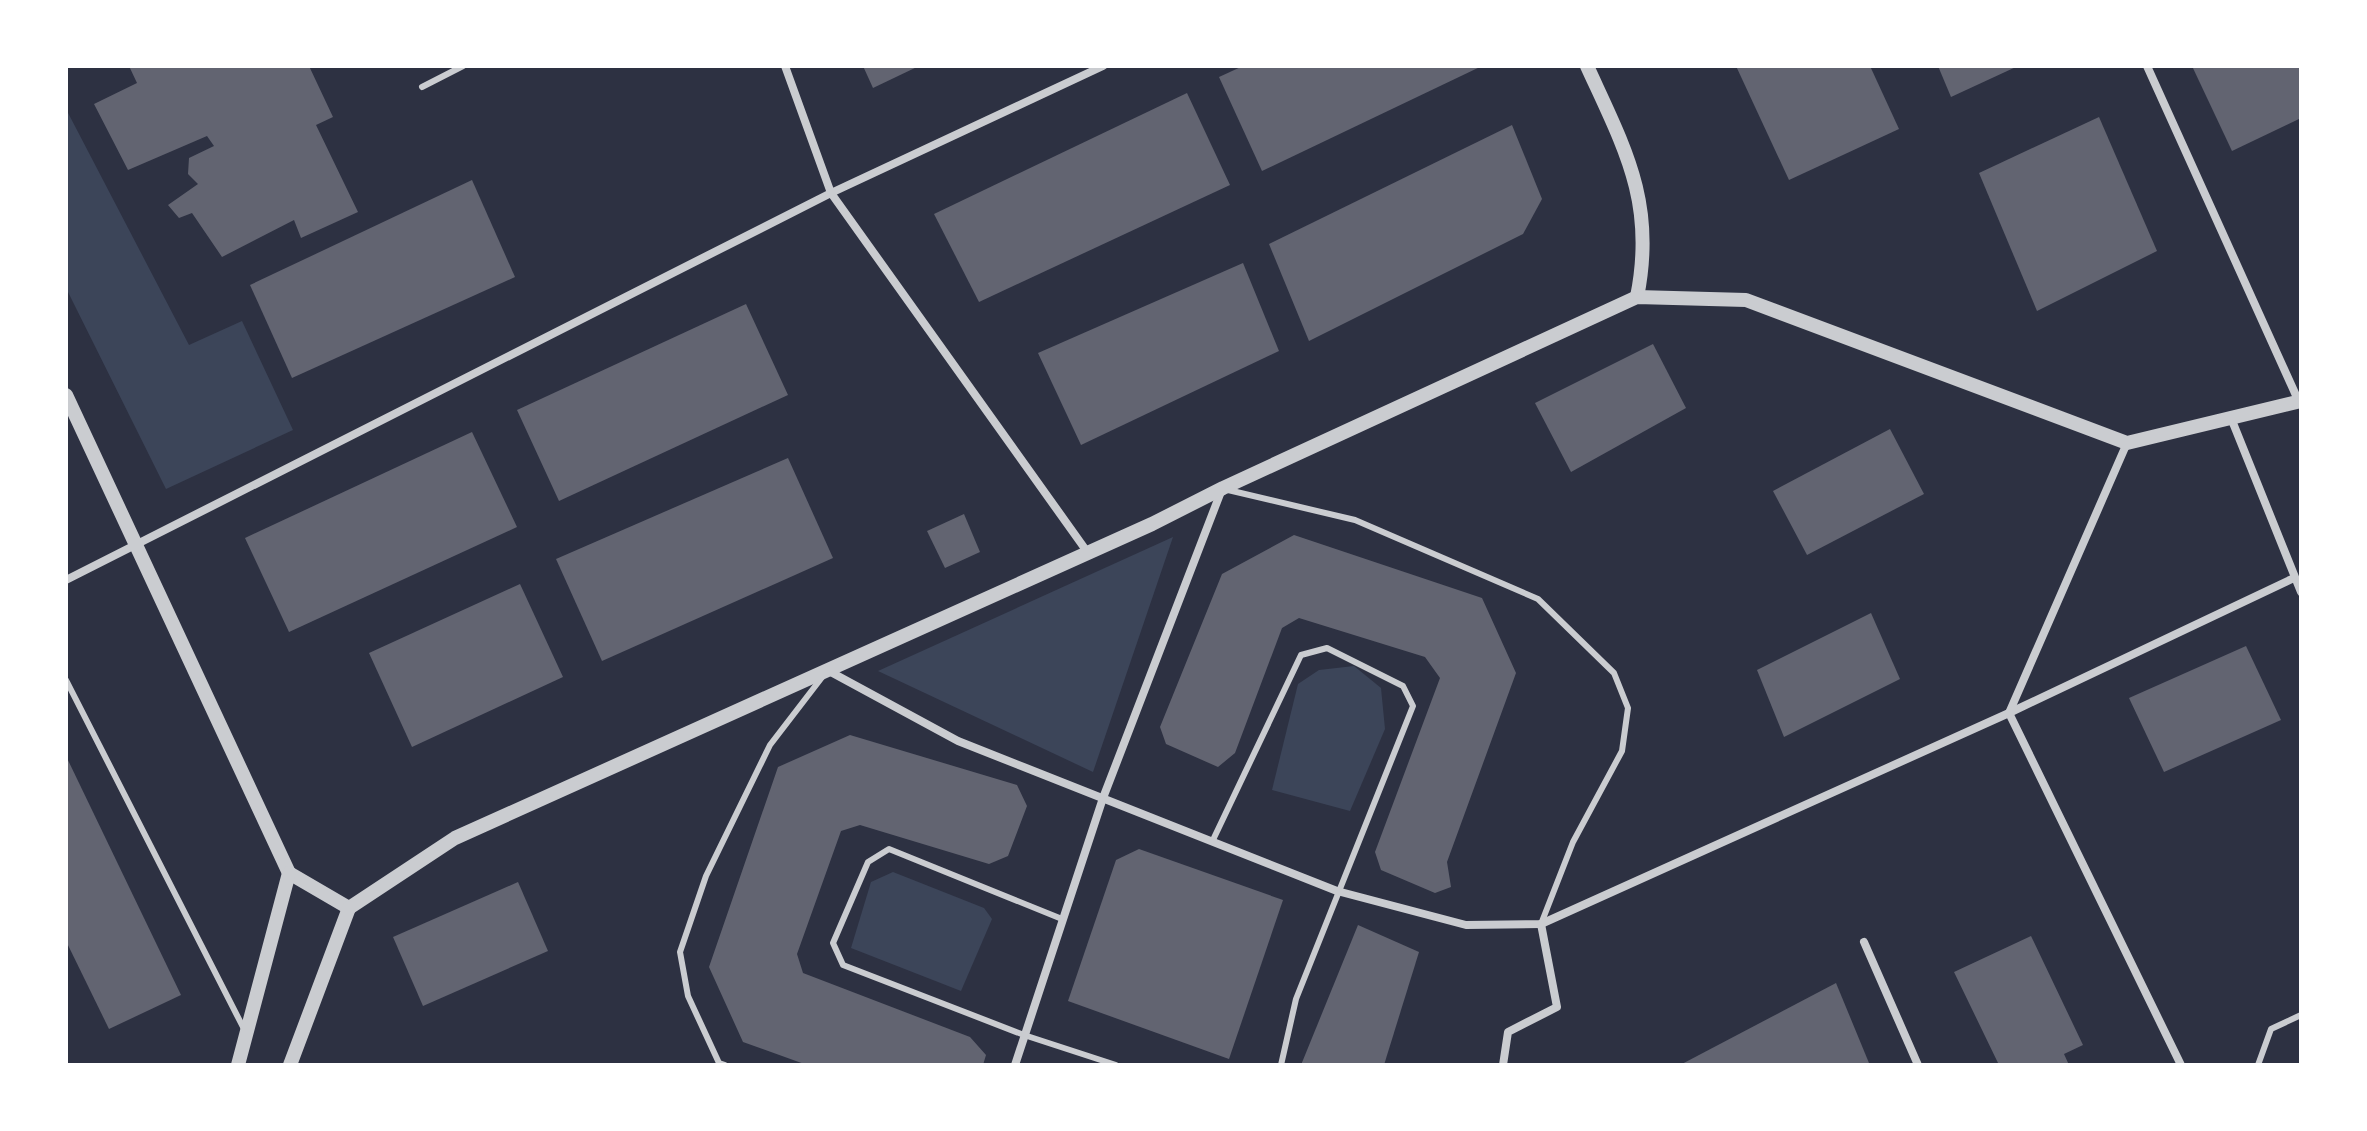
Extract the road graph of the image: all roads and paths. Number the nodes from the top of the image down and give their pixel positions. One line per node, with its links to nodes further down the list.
1 (463, 66): 6 (lane)
2 (785, 66): 7 (street)
3 (1103, 66): 7 (street)
4 (1587, 66): 8 (street)
5 (2147, 66): 10 (street)
6 (422, 87)
7 (831, 193): 14 (street); 15 (street)
8 (1637, 297): 12 (street); 13 (street)
9 (66, 395): 14 (street)
10 (2300, 401): 11 (street)
11 (2231, 418): 12 (street); 16 (street)
12 (2127, 443): 21 (street)
13 (1223, 488): 15 (street); 22 (street); 28 (lane)
14 (135, 543): 17 (street); 24 (street)
15 (1088, 553): 19 (street)
16 (2294, 578): 18 (street); 21 (street)
17 (66, 580)
18 (2301, 592)
19 (827, 670): 22 (street); 26 (street); 35 (lane)
20 (66, 680): 31 (lane)
21 (2009, 713): 28 (street); 41 (street)
22 (1103, 798): 23 (street); 27 (street)
23 (1212, 842): 25 (street); 25 (lane)
24 (289, 873): 26 (street); 31 (street)
25 (1337, 891): 28 (street); 38 (lane)
26 (349, 908): 34 (street)
27 (1062, 919): 32 (street); 32 (lane)
28 (1541, 924): 39 (street)
29 (1864, 942): 40 (street)
30 (2301, 1015): 42 (lane)
31 (247, 1034): 33 (street)
32 (1024, 1035): 36 (street); 37 (lane)
33 (238, 1065)
34 (290, 1065)
35 (725, 1065)
36 (1015, 1065)
37 (1116, 1065)
38 (1281, 1065)
39 (1503, 1065)
40 (1918, 1065)
41 (2181, 1065)
42 (2258, 1065)

